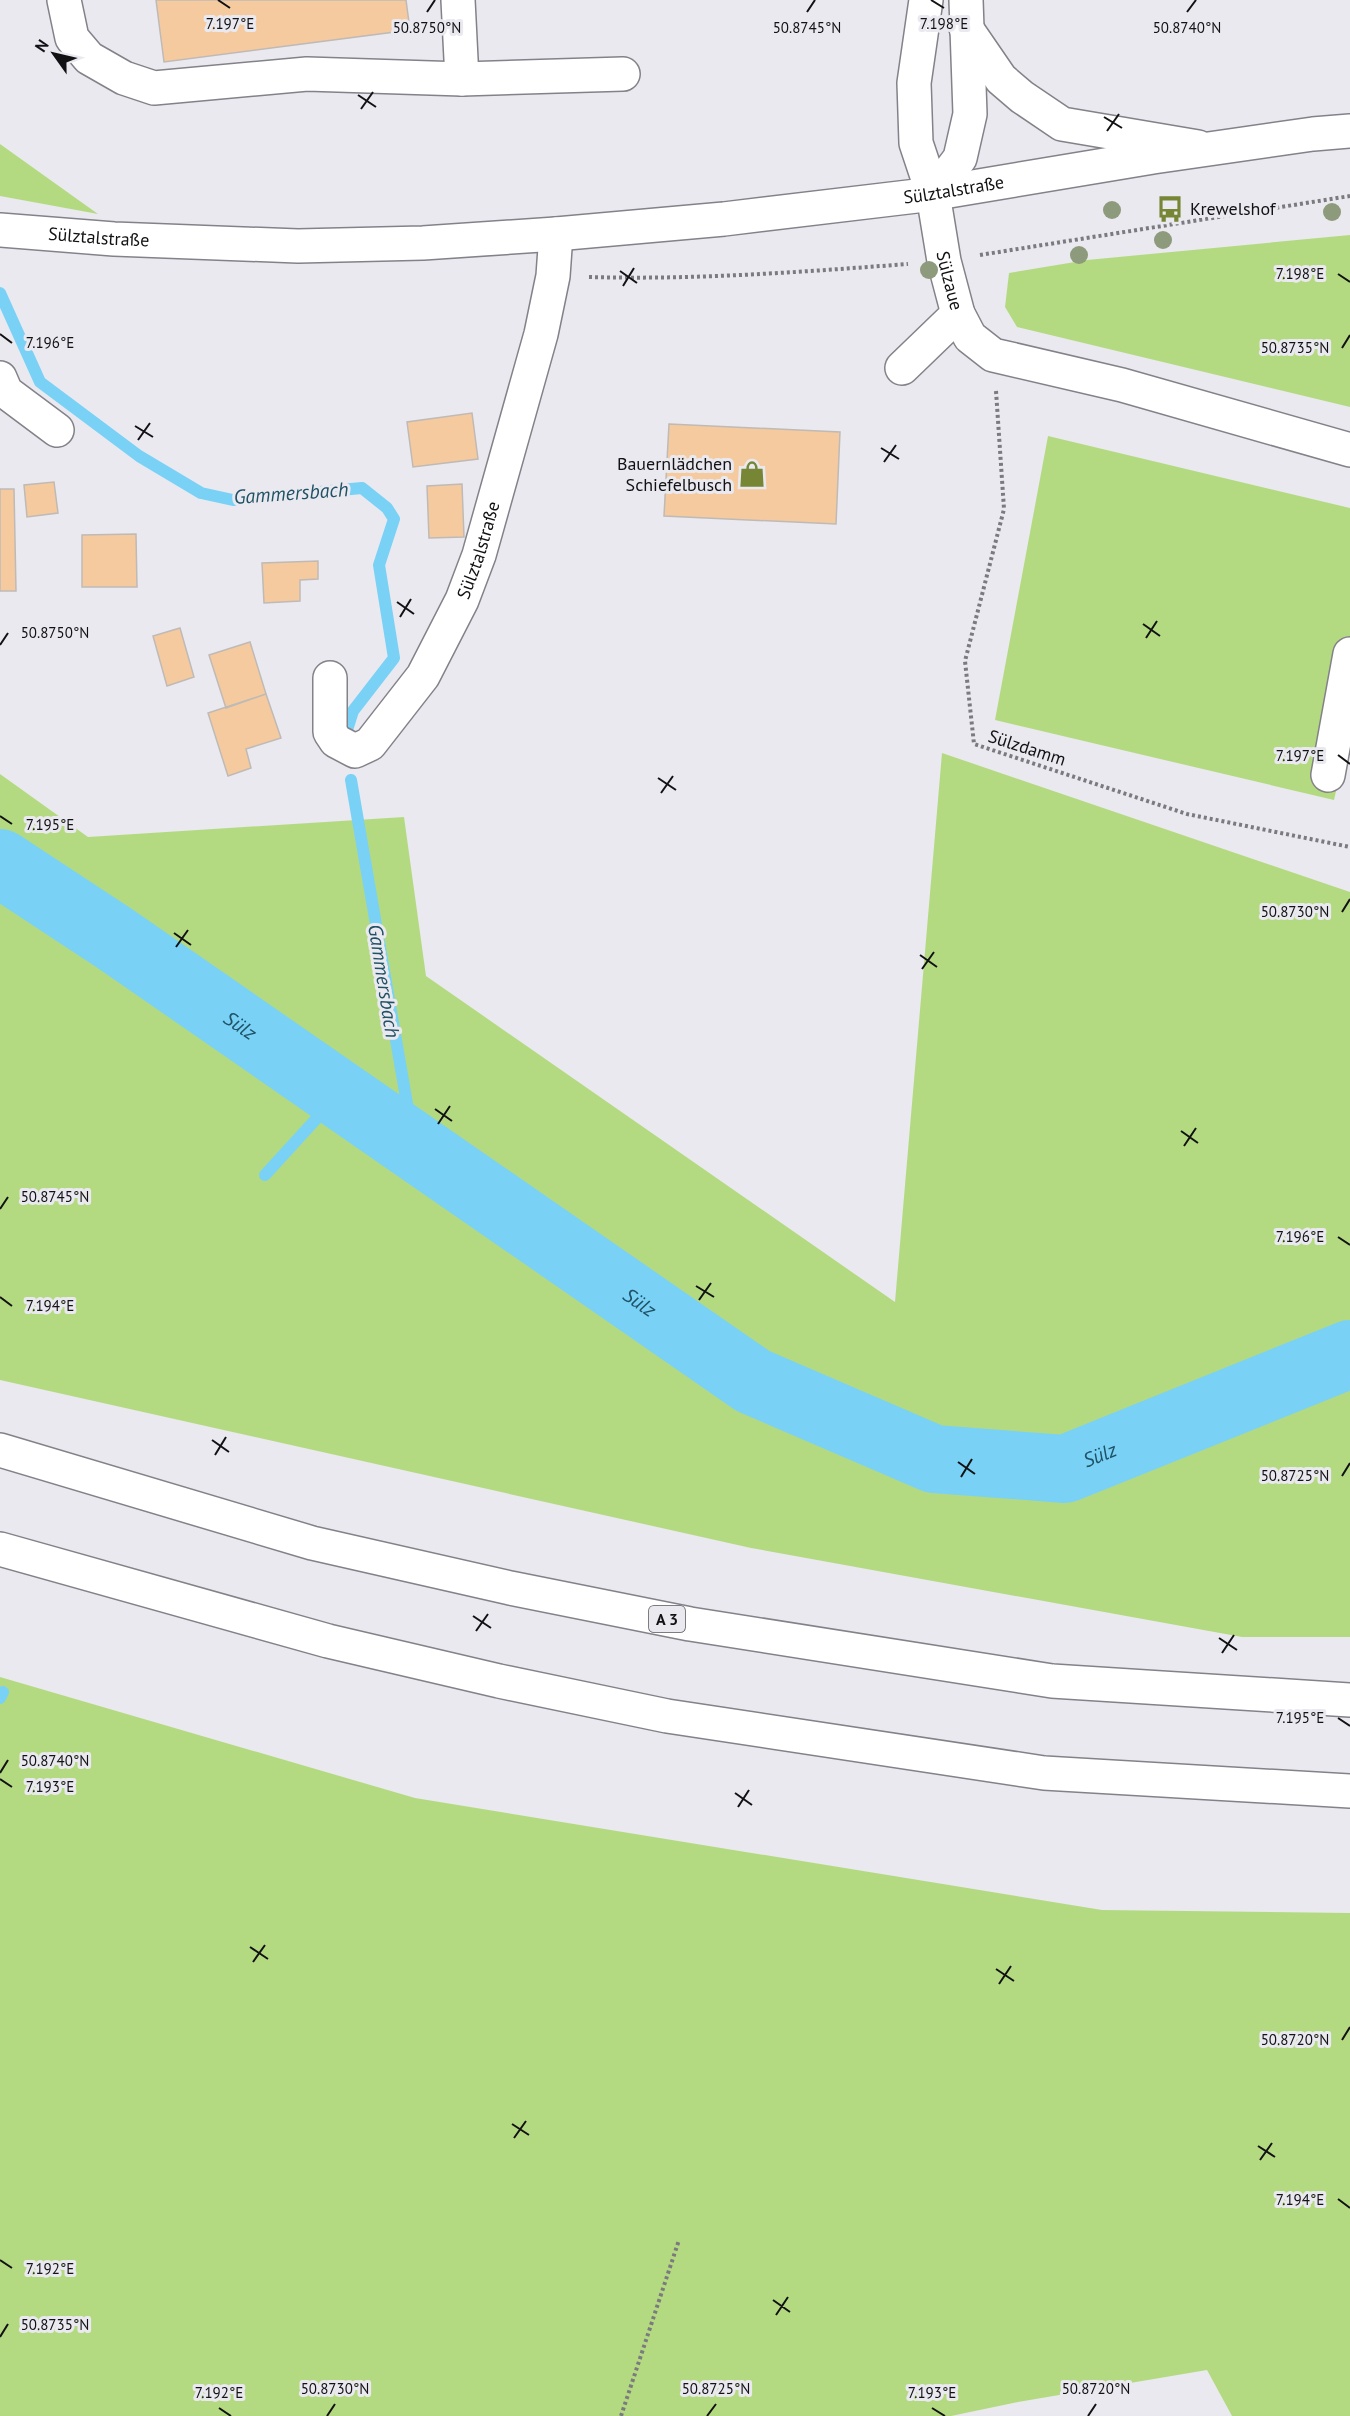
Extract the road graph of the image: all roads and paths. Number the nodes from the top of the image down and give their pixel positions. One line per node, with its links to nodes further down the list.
1 (64, 0): 6 (main road)
2 (458, 0): 6 (main road)
3 (926, 0): 9 (main road, Sülzaue)
4 (966, 14): 8 (main road); 9 (main road)
5 (623, 74): 6 (main road)
6 (462, 79)
7 (1350, 131): 8 (main road, Sülztalstraße)
8 (1209, 149): 9 (main road, Sülztalstraße)
9 (933, 194): 11 (main road, Sülztalstraße); 12 (main road, Sülzaue)
10 (0, 230): 11 (main road, Sülztalstraße)
11 (556, 234): 19 (main road, Sülztalstraße)
12 (958, 314): 13 (main road, Sülzaue); 14 (main road)
13 (993, 355): 17 (main road); 21 (path, Sülzdamm)
14 (902, 368)
15 (0, 378): 16 (main road)
16 (57, 430)
17 (1350, 450)
18 (1350, 654): 20 (main road)
19 (330, 678)
20 (1328, 775)
21 (1350, 847)
22 (0, 1449): 24 (main road, A 3)
23 (0, 1549): 25 (main road)
24 (1350, 1700)
25 (1350, 1791)
26 (679, 2240): 27 (path)
27 (621, 2416)

